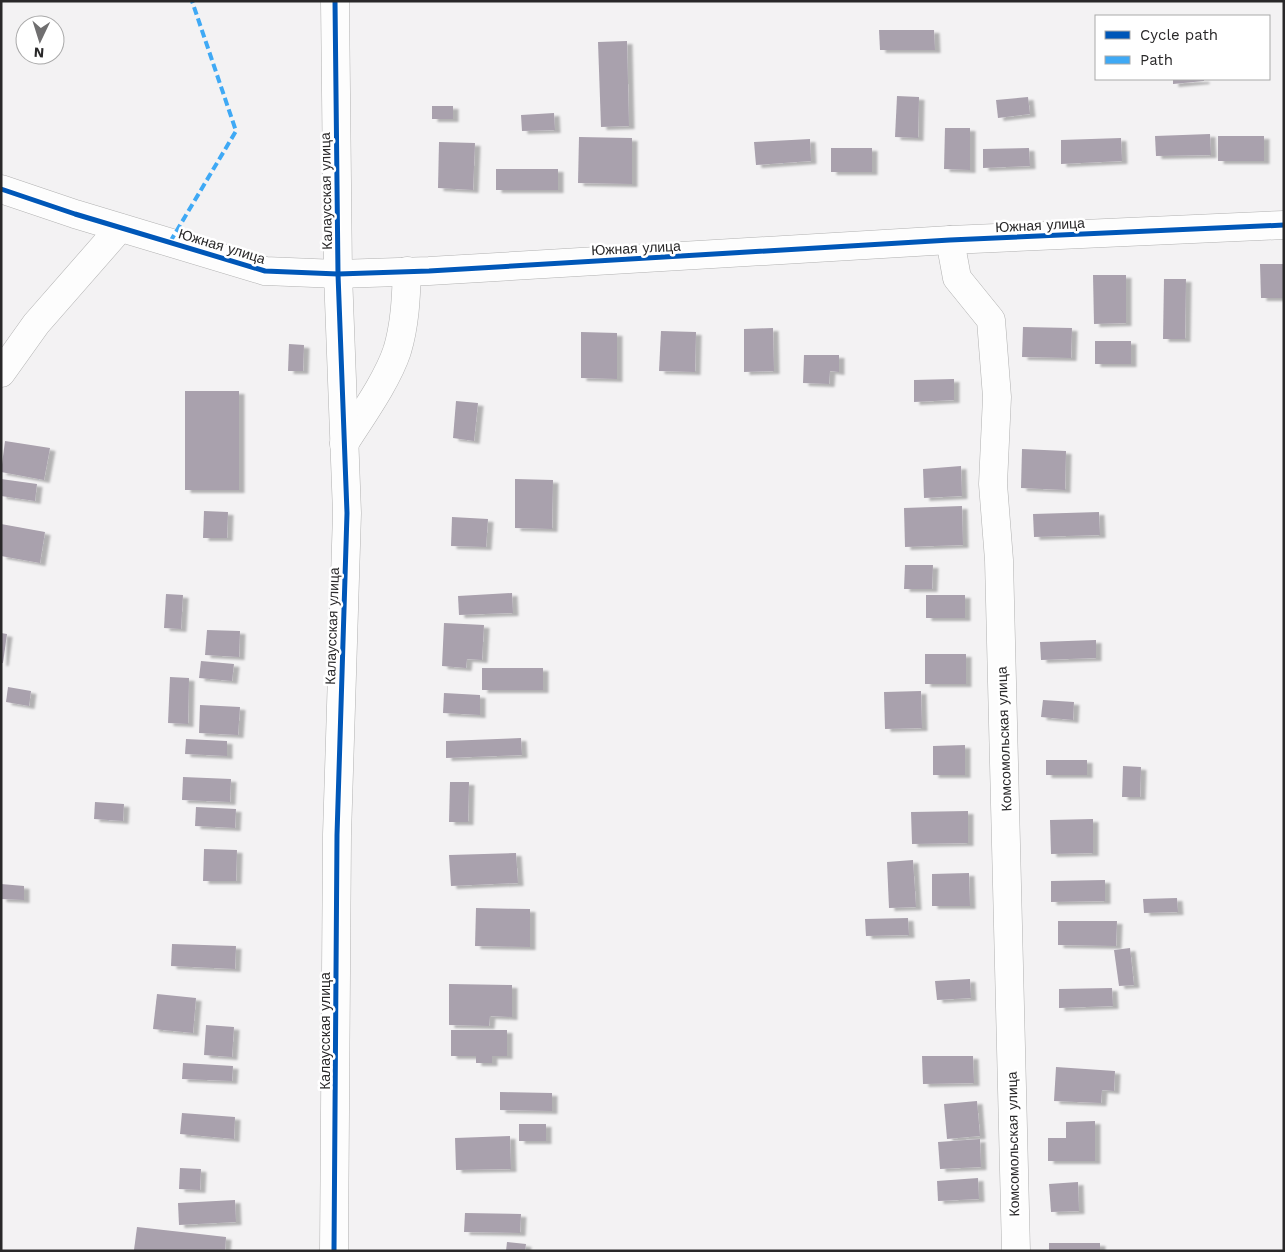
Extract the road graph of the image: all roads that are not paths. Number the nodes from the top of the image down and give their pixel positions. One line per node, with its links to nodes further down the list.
1 (335, 1): 7 (street, Калаусская улица)
2 (1, 189): 4 (street, Южная улица)
3 (1284, 225): 5 (street, Южная улица)
4 (120, 228): 7 (street, Южная улица); 8 (street)
5 (950, 240): 6 (street, Южная улица); 11 (street, Комсомольская улица)
6 (407, 272): 7 (street, Южная улица); 9 (street)
7 (338, 274): 9 (street, Калаусская улица)
8 (1, 373)
9 (344, 444): 10 (street, Калаусская улица)
10 (334, 1251)
11 (1016, 1251)

